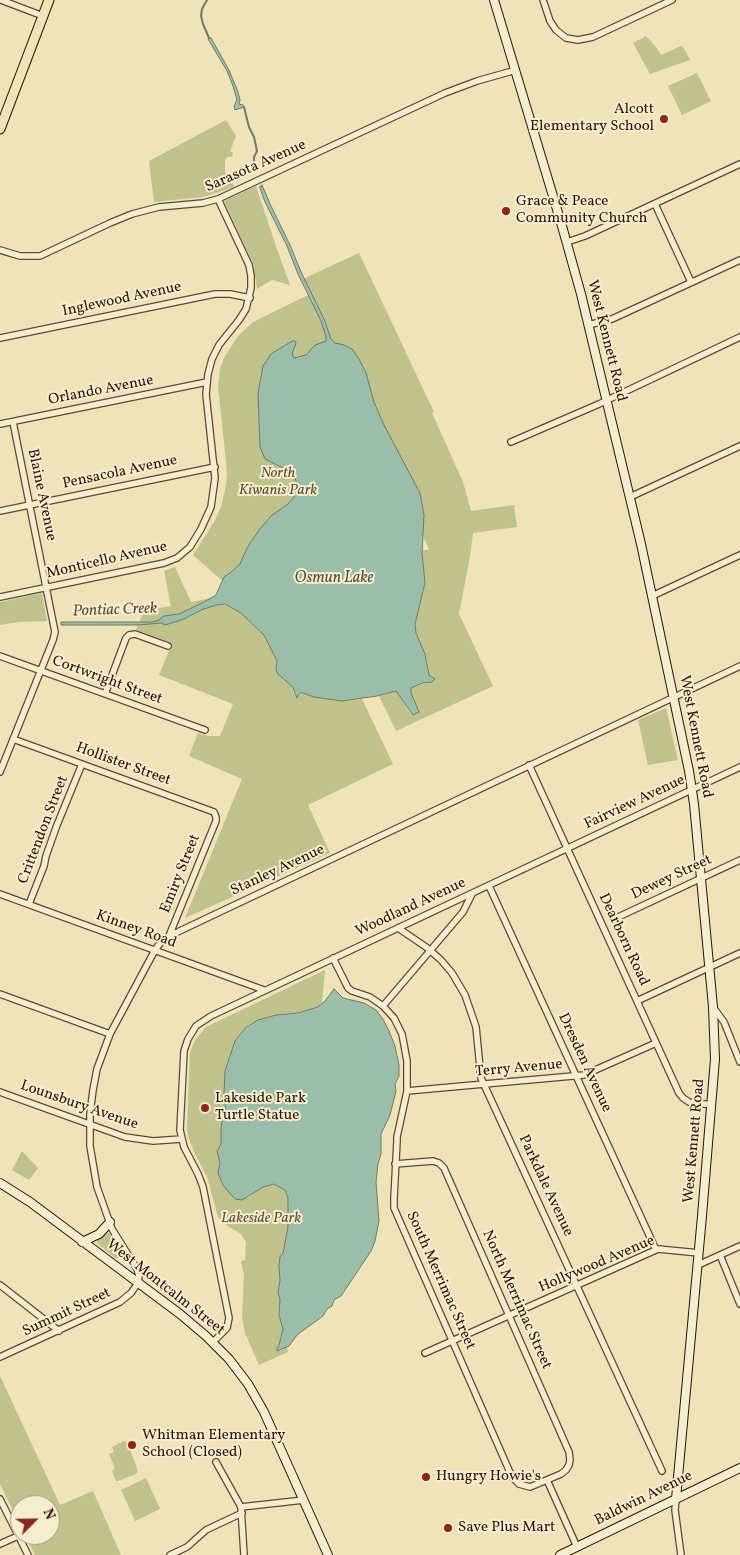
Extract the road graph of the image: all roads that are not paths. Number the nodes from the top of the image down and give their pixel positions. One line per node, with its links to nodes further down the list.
1 (1, 0): 6 (street)
2 (49, 0): 6 (main road)
3 (494, 0): 7 (street, West Kennett Road)
4 (543, 0): 5 (street)
5 (672, 0)
6 (43, 16): 8 (main road)
7 (516, 70): 10 (street, Sarasota Avenue); 12 (street, West Kennett Road)
8 (0, 129)
9 (740, 164): 11 (street)
10 (218, 199): 13 (street, Sarasota Avenue); 16 (street)
11 (655, 204): 12 (street); 15 (street)
12 (567, 242): 17 (street, West Kennett Road)
13 (0, 250)
14 (740, 260): 15 (street)
15 (692, 282): 17 (street)
16 (250, 298): 19 (street, Inglewood Avenue); 20 (street, Monticello Avenue)
17 (588, 325): 21 (street, West Kennett Road)
18 (740, 337): 21 (street)
19 (0, 338)
20 (206, 382): 22 (street, Orlando Avenue); 26 (street, Monticello Avenue)
21 (606, 400): 24 (street); 27 (street, West Kennett Road)
22 (13, 422): 23 (street, Orlando Avenue); 28 (street, Blaine Avenue)
23 (0, 424)
24 (511, 442)
25 (740, 446): 27 (street)
26 (215, 467): 28 (street, Pensacola Avenue); 31 (street, Monticello Avenue)
27 (630, 497): 32 (street, West Kennett Road)
28 (30, 504): 29 (street, Pensacola Avenue); 31 (street, Blaine Avenue)
29 (0, 510)
30 (740, 555): 32 (street)
31 (47, 587): 33 (street, Monticello Avenue); 37 (street, Blaine Avenue)
32 (652, 596): 39 (street, West Kennett Road)
33 (0, 597)
34 (168, 646): 38 (street)
35 (0, 656): 37 (street, Cortwright Street)
36 (740, 666): 39 (street, Stanley Avenue)
37 (41, 671): 38 (street, Cortwright Street); 41 (street, Blaine Avenue)
38 (104, 694): 40 (street, Cortwright Street)
39 (673, 697): 43 (street, Stanley Avenue); 46 (street, West Kennett Road)
40 (205, 730)
41 (13, 739): 42 (street, Hollister Street); 45 (street, Blaine Avenue)
42 (82, 764): 47 (street, Hollister Street); 54 (street, Crittendon Street)
43 (529, 765): 48 (street, Dearborn Road); 57 (street, Stanley Avenue)
44 (740, 767): 46 (street, Fairview Avenue)
45 (0, 772)
46 (692, 789): 48 (street, Fairview Avenue); 50 (street, West Kennett Road)
47 (216, 821): 57 (street, Emiry Street)
48 (568, 849): 51 (street, Woodland Avenue); 65 (street, Dearborn Road)
49 (740, 860): 50 (street, Dewey Street)
50 (702, 878): 55 (street, Dewey Street); 62 (street, West Kennett Road)
51 (489, 886): 53 (street, Woodland Avenue); 71 (street, Dresden Avenue)
52 (0, 894): 54 (street, Kinney Road)
53 (472, 894): 56 (street, Woodland Avenue); 59 (street)
54 (29, 904): 58 (street, Kinney Road)
55 (614, 919)
56 (398, 928): 59 (street, Parkdale Avenue); 61 (street, Woodland Avenue)
57 (169, 936): 58 (street, Stanley Avenue)
58 (155, 950): 63 (street, Kinney Road); 68 (street, Stanley Avenue)
59 (430, 951): 66 (street); 72 (street, Parkdale Avenue)
60 (740, 953): 62 (street)
61 (333, 958): 63 (street, Woodland Avenue); 66 (street, South Merrimac Street)
62 (710, 967): 65 (street); 67 (street, West Kennett Road)
63 (264, 990): 77 (street, Woodland Avenue)
64 (0, 994): 68 (street)
65 (637, 1001): 69 (street, Dearborn Road)
66 (383, 1006): 73 (street, South Merrimac Street)
67 (713, 1007): 70 (street); 75 (street, West Kennett Road)
68 (110, 1034): 76 (street, Stanley Avenue)
69 (656, 1043): 71 (street, Terry Avenue); 75 (street, Dearborn Road)
70 (740, 1062)
71 (576, 1076): 72 (street, Terry Avenue); 83 (street, Dresden Avenue)
72 (484, 1084): 73 (street, Terry Avenue); 89 (street, Parkdale Avenue)
73 (407, 1091): 78 (street, South Merrimac Street)
74 (0, 1092): 76 (street, Lounsbury Avenue)
75 (712, 1105): 84 (street, West Kennett Road)
76 (90, 1125): 77 (street, Lounsbury Avenue); 80 (street, Stanley Avenue)
77 (181, 1139): 94 (street)
78 (395, 1164): 91 (street, North Merrimac Street); 93 (street, South Merrimac Street)
79 (0, 1183): 81 (street, West Montcalm Street)
80 (110, 1222): 81 (street); 87 (street, Stanley Avenue)
81 (82, 1242): 87 (street, West Montcalm Street)
82 (740, 1246): 85 (street)
83 (656, 1250): 84 (street, Hollywood Avenue); 89 (street, Hollywood Avenue)
84 (699, 1253): 86 (street, West Kennett Road)
85 (720, 1255): 86 (street); 90 (street)
86 (698, 1265): 102 (street, West Kennett Road)
87 (138, 1283): 92 (street, Summit Street); 94 (street, West Montcalm Street)
88 (0, 1285): 92 (street)
89 (577, 1286): 91 (street, Hollywood Avenue); 99 (street, Parkdale Avenue)
90 (740, 1304)
91 (509, 1316): 93 (street, Hollywood Avenue); 100 (street, North Merrimac Street)
92 (59, 1331): 96 (street, Summit Street)
93 (452, 1341): 95 (street, Hollywood Avenue); 100 (street, South Merrimac Street)
94 (213, 1342): 103 (street, West Montcalm Street)
95 (425, 1353)
96 (0, 1358)
97 (216, 1462): 104 (street)
98 (740, 1468): 102 (street, Baldwin Avenue)
99 (662, 1470)
100 (547, 1480): 106 (street)
101 (0, 1498): 105 (street)
102 (676, 1499): 106 (street, Baldwin Avenue); 111 (street)
103 (304, 1500): 104 (street); 109 (street, West Montcalm Street)
104 (242, 1510): 107 (street); 108 (street)
105 (10, 1519)
106 (577, 1547): 110 (street, Baldwin Avenue)
107 (170, 1555)
108 (244, 1555)
109 (328, 1555)
110 (560, 1555)
111 (682, 1555)

